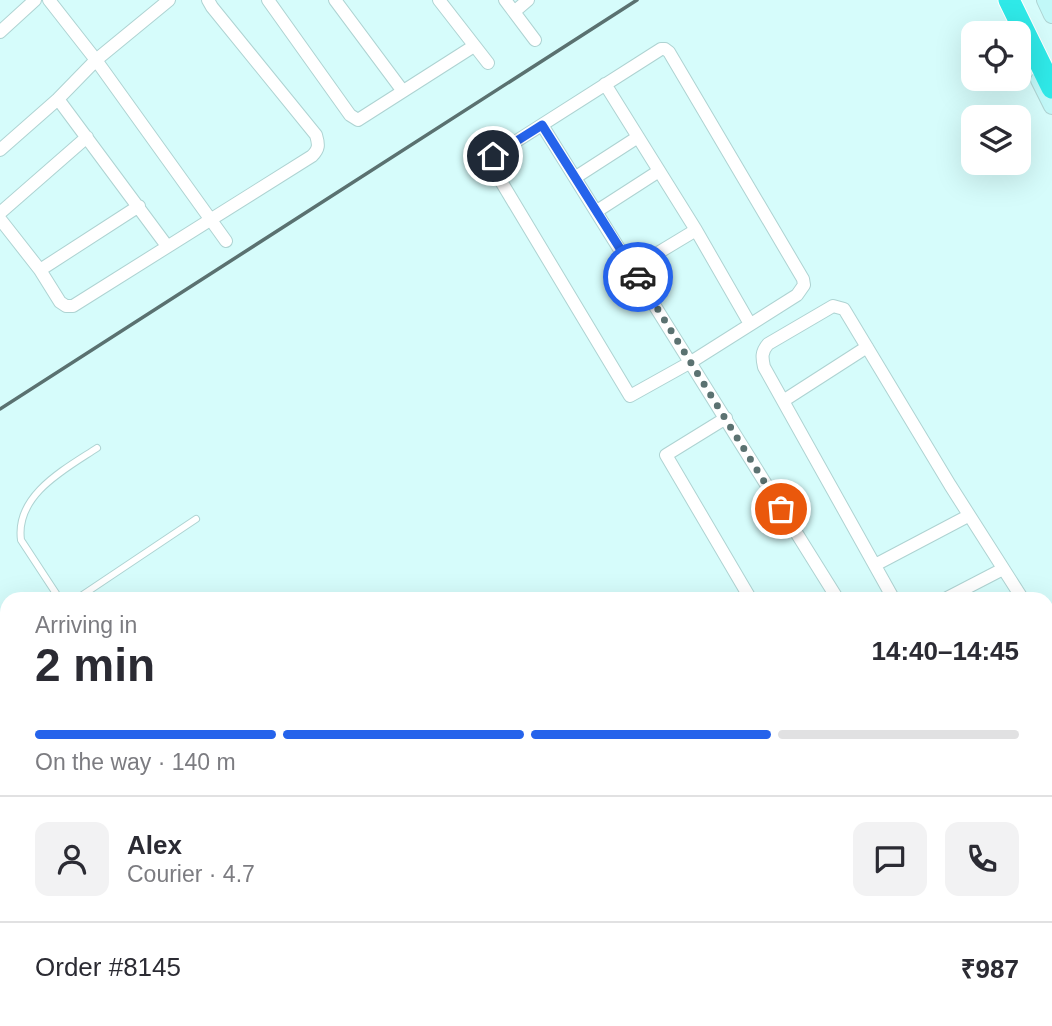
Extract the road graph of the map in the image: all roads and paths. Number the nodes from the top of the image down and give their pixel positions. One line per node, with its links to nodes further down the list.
1 (35, 0): 17 (street)
2 (48, 0): 21 (street)
3 (169, 0): 21 (street)
4 (268, 0): 26 (street)
5 (335, 0): 26 (street)
6 (439, 0): 19 (street)
7 (505, 0): 14 (street)
8 (528, 0): 14 (street)
9 (1001, 0): 16 (street)
10 (1009, 0): 25 (highway)
11 (1024, 0): 20 (highway)
12 (1045, 0): 15 (street)
13 (213, 2): 39 (street)
14 (514, 12): 18 (street)
15 (1052, 15)
16 (1011, 21)
17 (0, 32)
18 (535, 40)
19 (474, 46): 23 (street); 26 (street)
20 (1052, 58)
21 (96, 60): 27 (street); 39 (street)
22 (1031, 62): 28 (street)
23 (488, 63)
24 (605, 83): 29 (street); 31 (street); 45 (street)
25 (1052, 88)
26 (402, 90)
27 (58, 99): 30 (street); 32 (street)
28 (1052, 106)
29 (542, 125): 34 (street); 47 (street)
30 (88, 136): 35 (street); 37 (street)
31 (638, 137): 33 (street); 34 (street)
32 (0, 150)
33 (659, 171): 36 (street); 40 (street)
34 (576, 177): 36 (street)
35 (139, 206): 42 (street); 44 (street)
36 (597, 211): 43 (street)
37 (0, 213)
38 (0, 219): 44 (street)
39 (210, 219): 41 (street); 42 (street)
40 (696, 230): 43 (street); 45 (street)
41 (226, 241)
42 (167, 246): 44 (street)
43 (633, 268): 47 (street)
44 (40, 270)
45 (750, 324): 47 (street)
46 (867, 346): 48 (street); 48 (street); 51 (street)
47 (691, 362): 49 (street)
48 (783, 401): 53 (street)
49 (726, 418): 57 (street); 58 (street)
50 (97, 448): 55 (lane)
51 (968, 516): 53 (street); 54 (street)
52 (196, 519): 56 (lane)
53 (875, 565): 59 (street)
54 (1003, 569): 60 (street); 61 (street)
55 (56, 592)
56 (87, 592)
57 (746, 592)
58 (833, 592)
59 (890, 592)
60 (959, 592)
61 (1018, 592)

